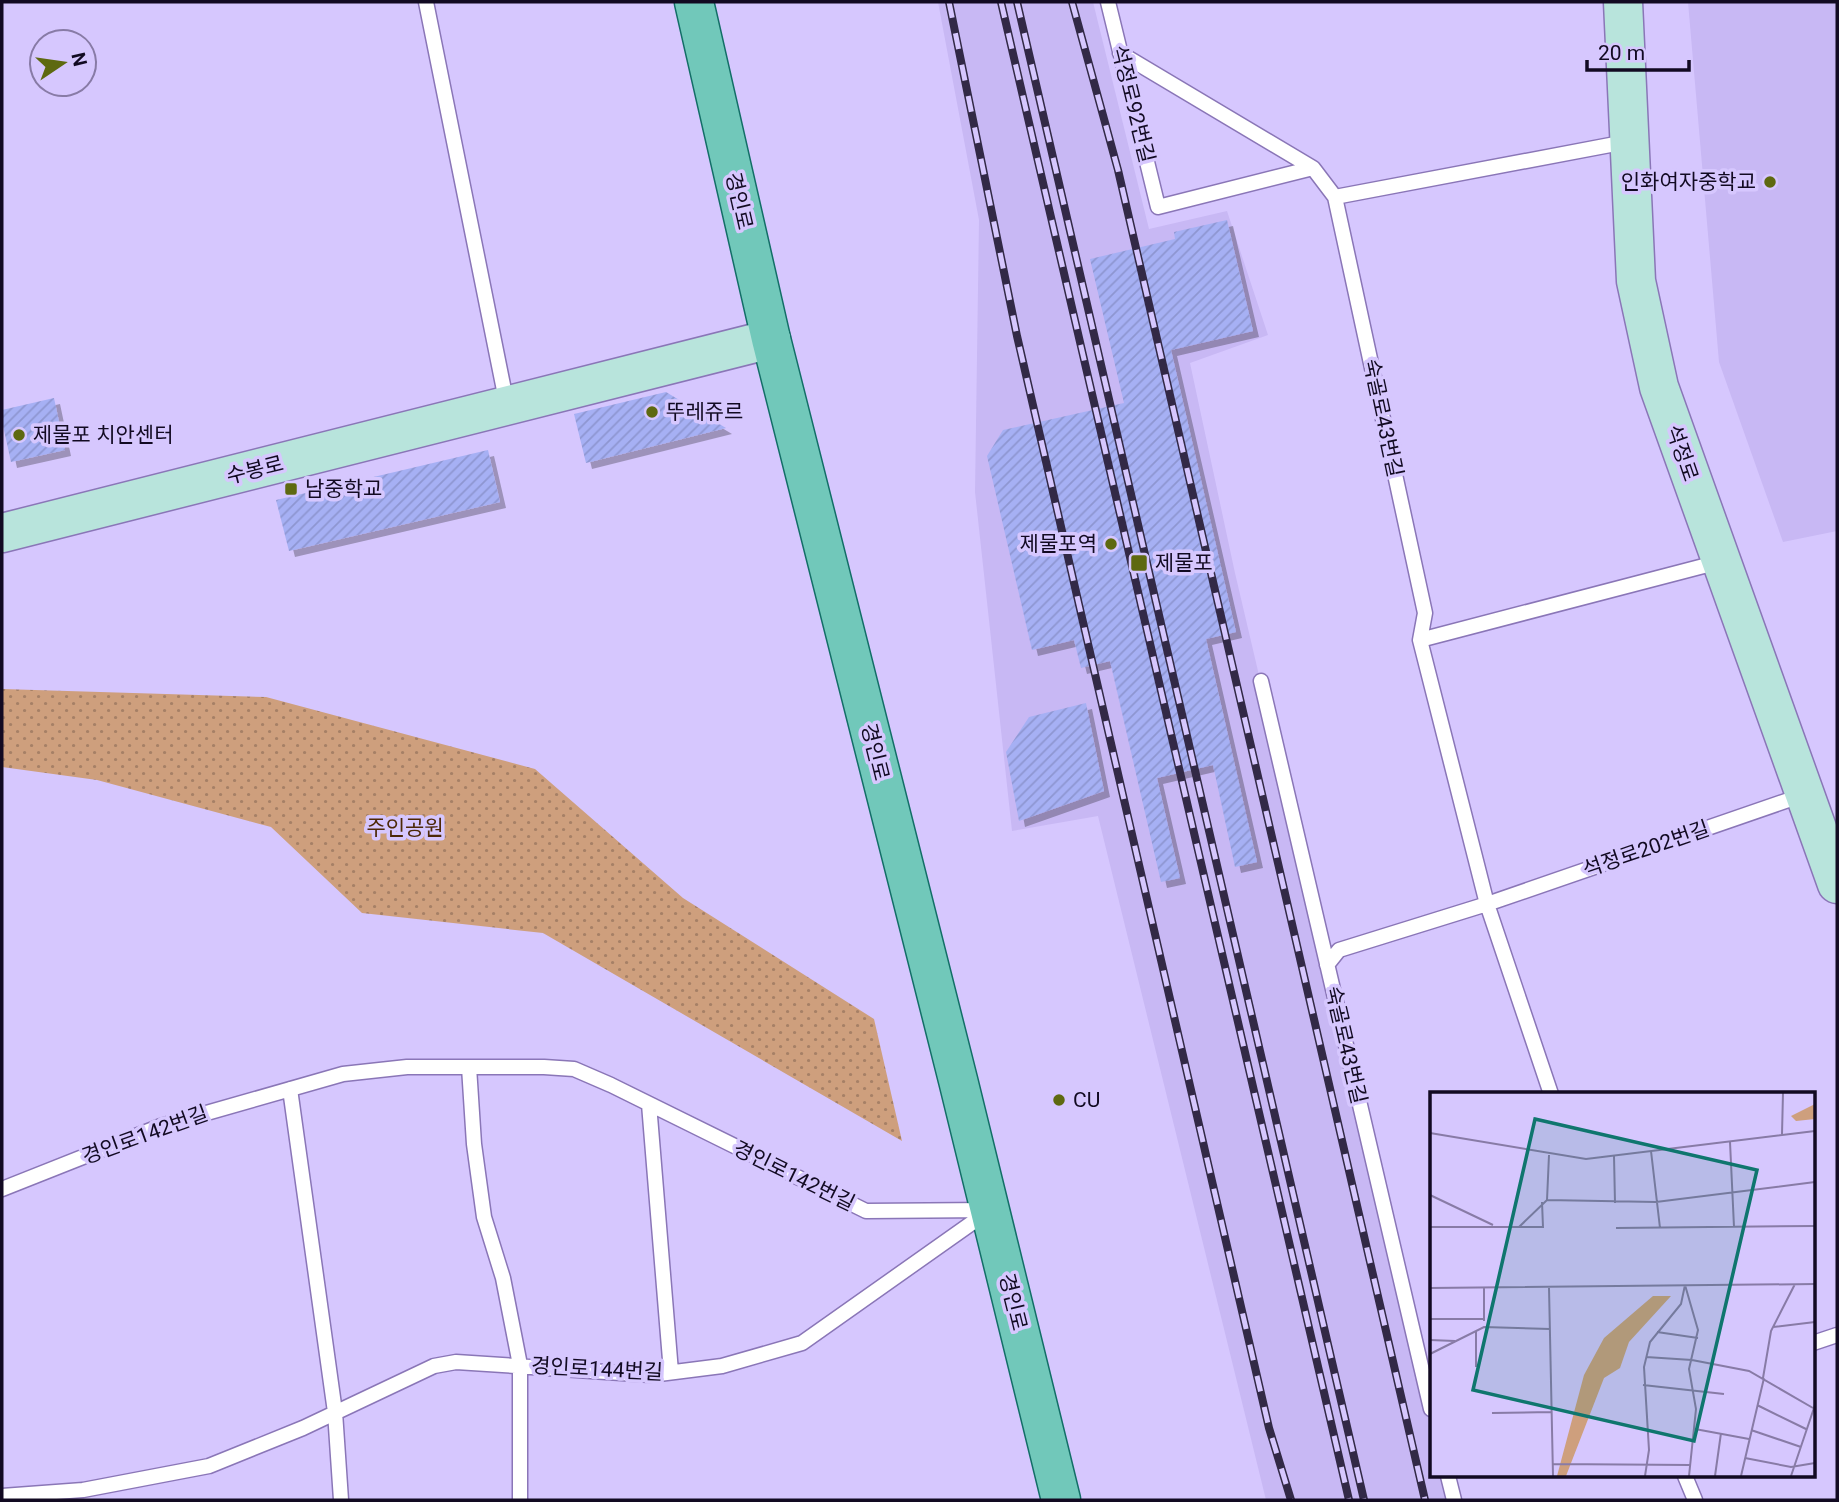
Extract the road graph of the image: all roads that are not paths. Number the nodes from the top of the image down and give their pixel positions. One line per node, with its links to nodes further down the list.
1 (426, 2): 10 (lane)
2 (694, 2): 9 (main road, 경인로)
3 (1108, 2): 5 (lane, 석정로92번길)
4 (1623, 2): 6 (main road, 석정로)
5 (1120, 53): 7 (lane); 7 (lane, 석정로92번길)
6 (1631, 141): 8 (lane); 12 (main road, 석정로)
7 (1313, 168): 8 (lane)
8 (1335, 197): 13 (lane, 숙골로43번길)
9 (771, 339): 10 (main road, 수봉로); 24 (main road, 경인로)
10 (508, 406): 11 (main road, 수봉로)
11 (2, 533)
12 (1720, 562): 13 (lane); 15 (main road, 석정로)
13 (1420, 640): 17 (lane)
14 (1261, 681): 18 (lane, 숙골로43번길)
15 (1805, 795): 16 (main road, 석정로); 17 (lane, 석정로202번길)
16 (1837, 884)
17 (1487, 904): 18 (lane, 석정로202번길); 21 (lane)
18 (1327, 965): 29 (lane, 숙골로43번길)
19 (469, 1067): 20 (lane, 경인로142번길); 22 (lane, 경인로142번길); 27 (lane)
20 (290, 1089): 23 (lane, 경인로142번길); 30 (lane)
21 (1550, 1092)
22 (649, 1104): 24 (lane, 경인로142번길); 28 (lane)
23 (2, 1189)
24 (990, 1210): 28 (lane, 경인로144번길); 37 (main road, 경인로)
25 (1837, 1335): 26 (lane)
26 (1814, 1343)
27 (520, 1365): 28 (lane, 경인로144번길); 30 (lane, 경인로144번길); 36 (lane)
28 (671, 1372)
29 (1430, 1405)
30 (335, 1412): 33 (lane, 경인로144번길); 35 (lane)
31 (1448, 1478): 38 (lane)
32 (1686, 1478): 39 (lane)
33 (83, 1495): 34 (lane, 경인로144번길)
34 (2, 1496)
35 (341, 1500)
36 (520, 1500)
37 (1061, 1500)
38 (1454, 1500)
39 (1695, 1500)

